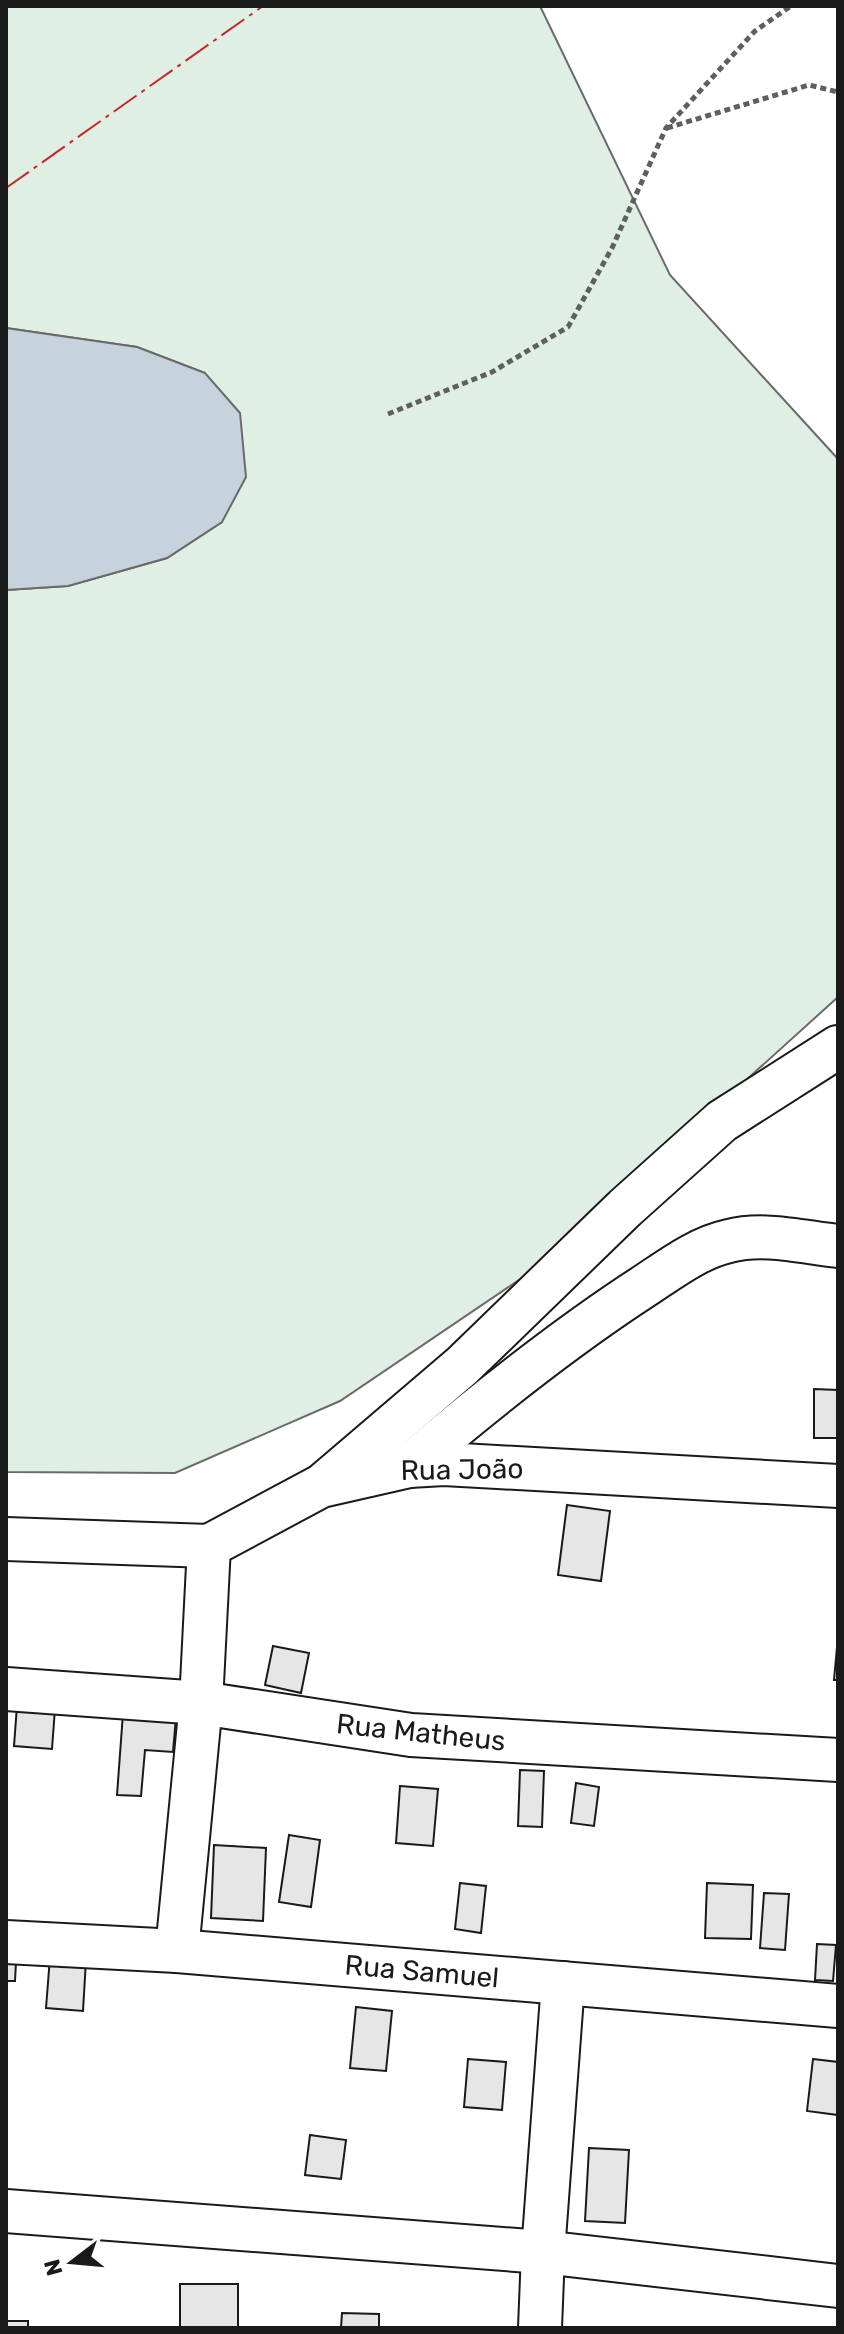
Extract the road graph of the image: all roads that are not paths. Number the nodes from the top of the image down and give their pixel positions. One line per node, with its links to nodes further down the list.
1 (838, 1047): 4 (street)
2 (838, 1246): 3 (street)
3 (409, 1466): 4 (street, Rua João); 5 (street, Rua João)
4 (321, 1486): 7 (street, Rua João)
5 (838, 1486)
6 (6, 1539): 7 (street)
7 (209, 1546): 9 (street)
8 (6, 1689): 9 (street, Rua Matheus)
9 (201, 1703): 10 (street, Rua Matheus); 12 (street)
10 (838, 1760)
11 (6, 1942): 12 (street, Rua Samuel)
12 (177, 1951): 13 (street, Rua Samuel)
13 (563, 1983): 14 (street, Rua Samuel); 16 (street)
14 (838, 2006)
15 (6, 2211): 16 (street)
16 (543, 2252): 17 (street); 18 (street)
17 (838, 2286)
18 (540, 2328)

